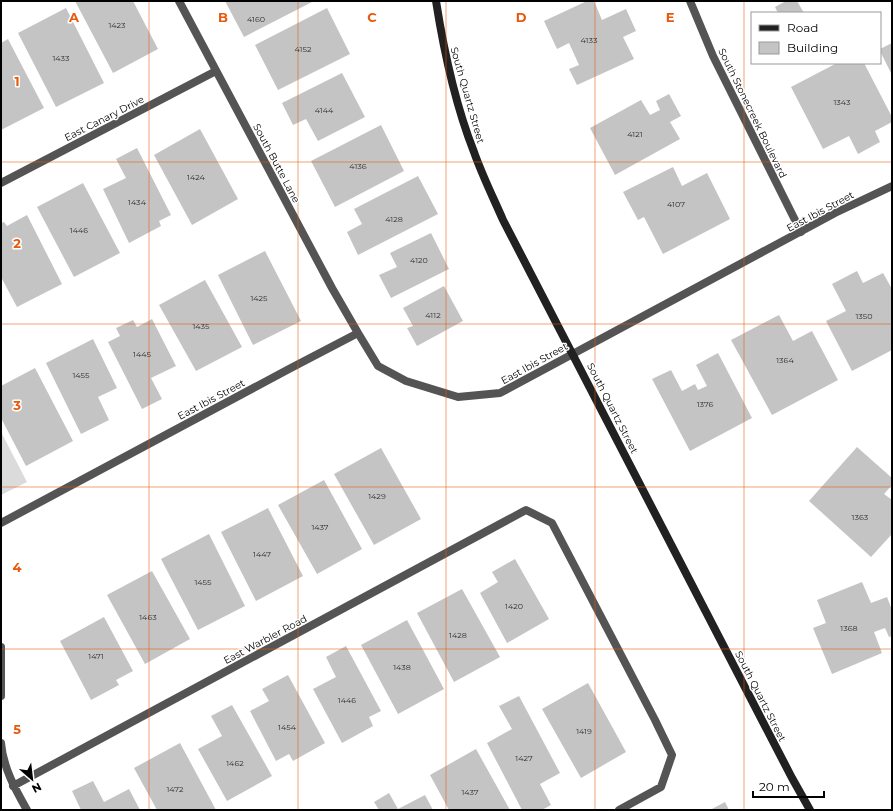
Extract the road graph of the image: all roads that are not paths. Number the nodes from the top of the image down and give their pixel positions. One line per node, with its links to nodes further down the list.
1 (179, 1): 4 (street, South Butte Lane)
2 (436, 1): 9 (street, South Quartz Street)
3 (690, 1): 7 (street, South Stonecreek Boulevard)
4 (216, 71): 5 (street, East Canary Drive); 8 (street, South Butte Lane)
5 (1, 183)
6 (892, 186): 7 (street, East Ibis Street)
7 (801, 232): 9 (street, East Ibis Street)
8 (358, 333): 9 (street, East Ibis Street); 10 (street, East Ibis Street)
9 (573, 353): 17 (street, South Quartz Street)
10 (1, 523)
11 (1, 647): 12 (street)
12 (1, 696)
13 (1, 743): 14 (street)
14 (14, 786): 15 (street); 16 (street, East Warbler Road)
15 (27, 810)
16 (619, 810)
17 (810, 810)

